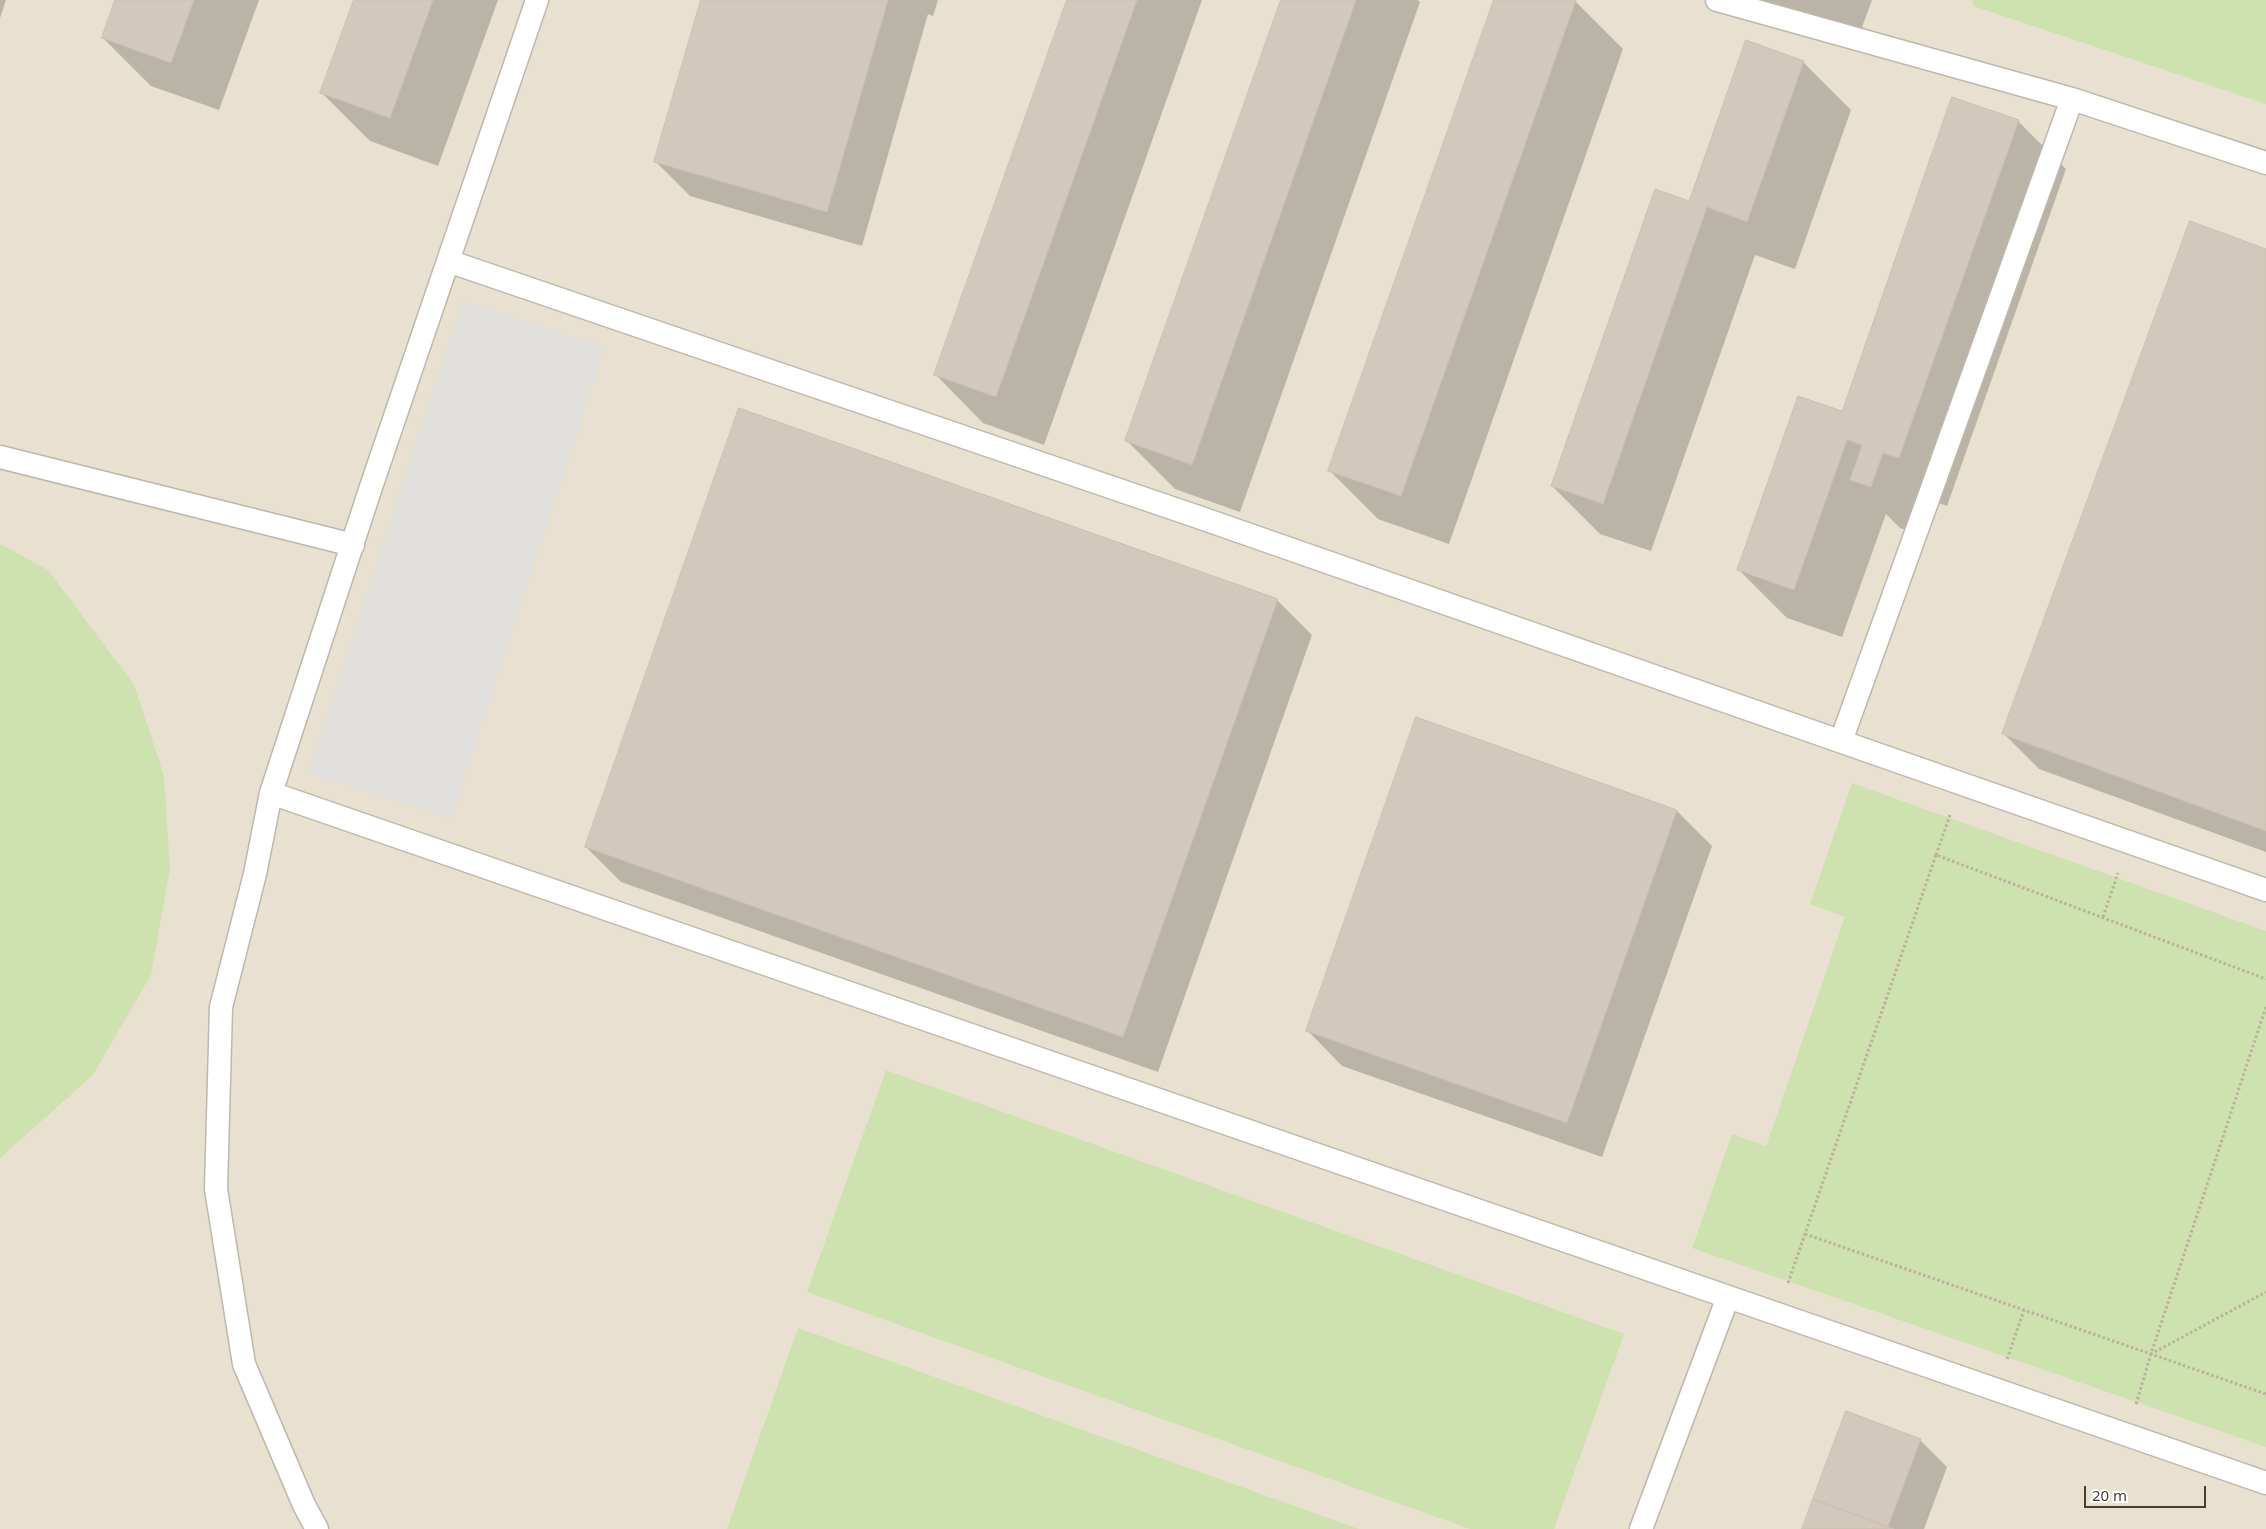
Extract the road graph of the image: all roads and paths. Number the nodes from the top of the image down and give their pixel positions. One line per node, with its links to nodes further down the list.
1 (537, 0): 5 (lane)
2 (1717, 0): 3 (lane)
3 (2072, 99): 4 (lane); 8 (lane)
4 (2266, 163)
5 (448, 261): 7 (lane); 8 (lane)
6 (0, 457): 7 (lane)
7 (352, 545): 10 (lane)
8 (1841, 741): 9 (lane)
9 (1961, 783): 11 (lane); 12 (path)
10 (271, 793): 19 (lane); 27 (lane)
11 (2129, 842): 13 (lane); 14 (path)
12 (1936, 854): 14 (path); 17 (path)
13 (2266, 890)
14 (2103, 917): 15 (path)
15 (2266, 979)
16 (2266, 1007): 22 (path)
17 (1805, 1234): 20 (path); 21 (path)
18 (2266, 1292): 22 (path)
19 (1728, 1296): 21 (lane); 28 (lane)
20 (2024, 1310): 22 (path); 23 (path)
21 (1778, 1314): 23 (lane)
22 (2151, 1354): 24 (path); 25 (path)
23 (1997, 1390): 25 (lane)
24 (2266, 1394)
25 (2126, 1435): 26 (lane)
26 (2266, 1483)
27 (317, 1529)
28 (1641, 1529)

